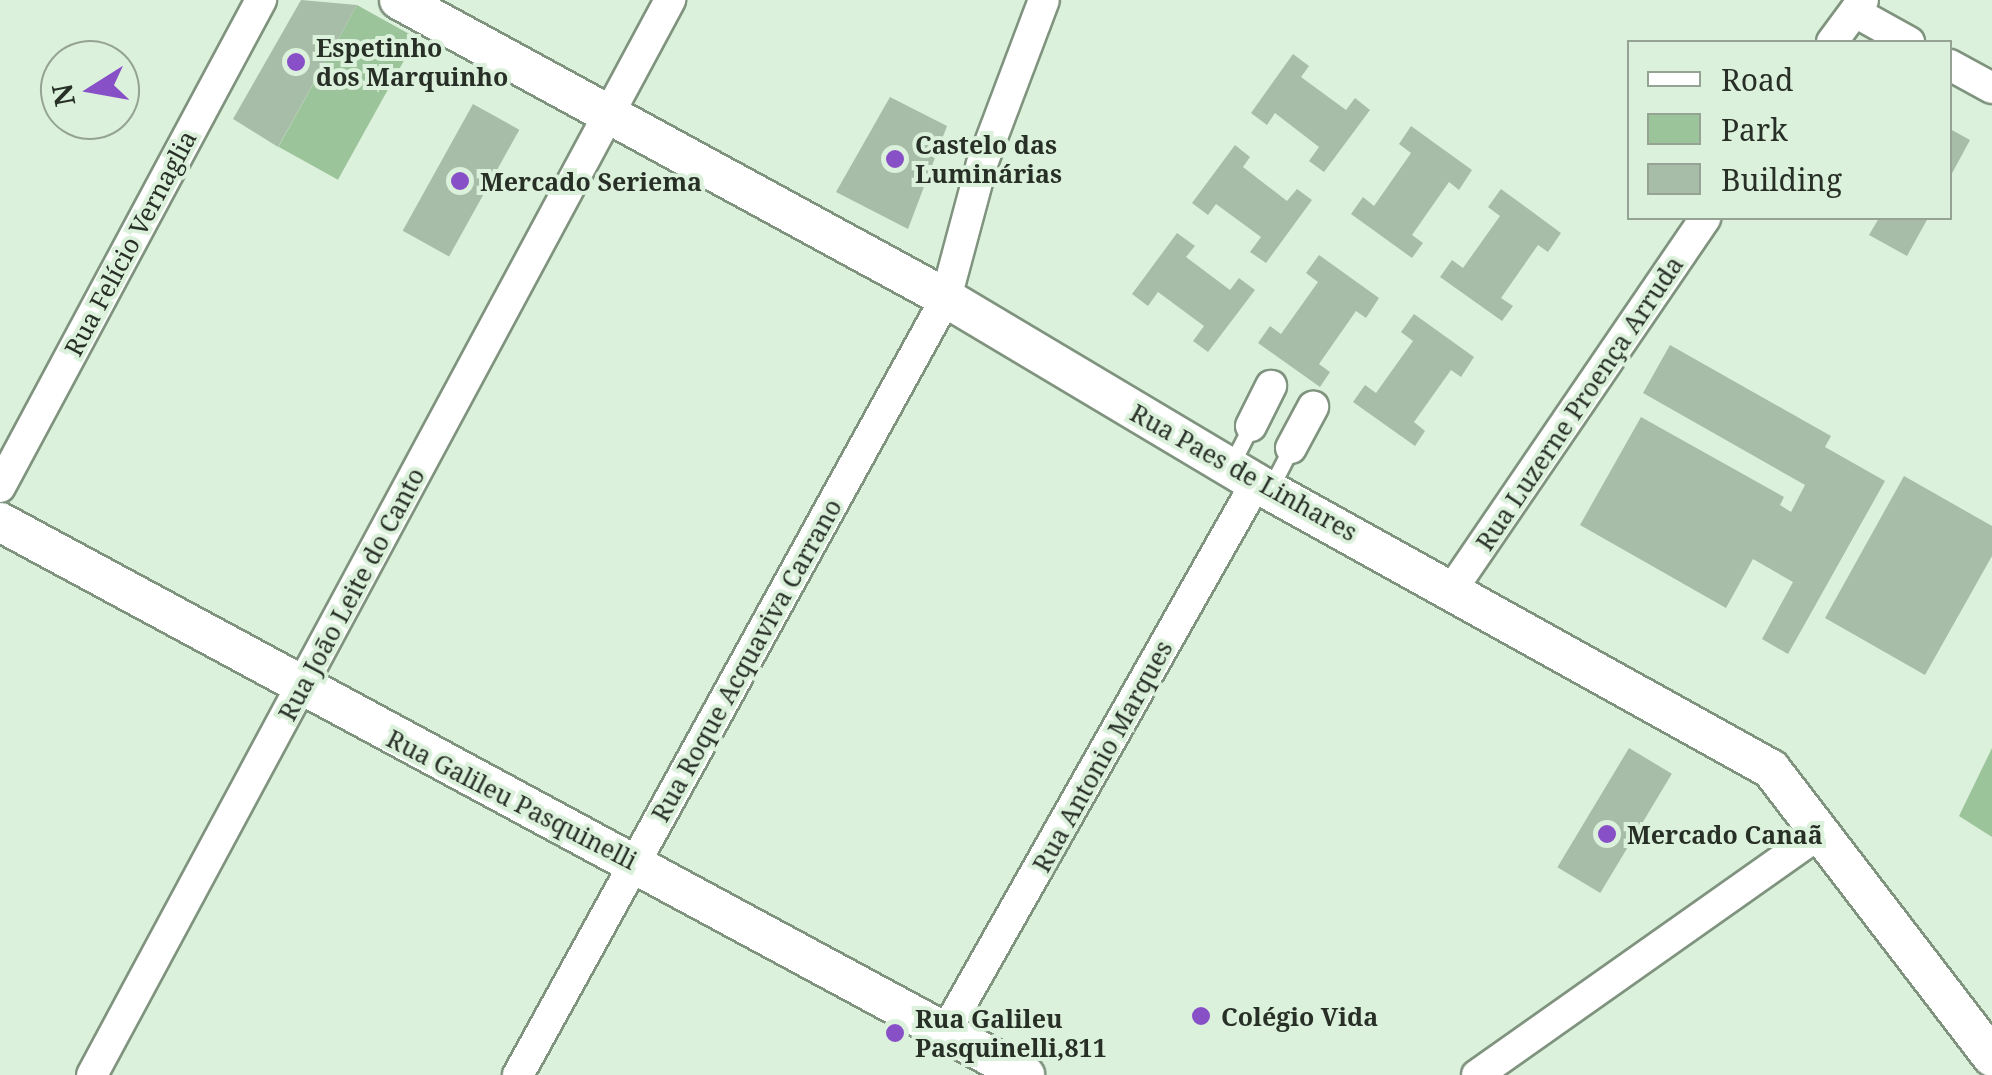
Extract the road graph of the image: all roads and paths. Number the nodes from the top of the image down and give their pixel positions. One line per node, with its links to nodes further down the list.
1 (261, 0): 18 (street, Rua Felício Vernaglia)
2 (399, 0): 10 (street, Rua Paes de Linhares)
3 (670, 0): 10 (street, Rua João Leite do Canto)
4 (1044, 0): 12 (street, Rua Roque Acquaviva Carrano)
5 (1859, 6): 6 (street); 7 (street)
6 (1834, 40)
7 (1906, 40)
8 (1952, 66): 9 (street)
9 (1992, 88)
10 (610, 114): 12 (street, Rua Paes de Linhares); 21 (street, Rua João Leite do Canto)
11 (1704, 220): 20 (street, Rua Luzerne Proença Arruda)
12 (946, 298): 17 (street, Rua Paes de Linhares); 23 (street, Rua Roque Acquaviva Carrano)
13 (1271, 386): 15 (street)
14 (1313, 407): 16 (street)
15 (1250, 426): 17 (lane)
16 (1291, 448): 17 (lane)
17 (1252, 480): 20 (street, Rua Paes de Linhares); 24 (street, Rua Antonio Marques)
18 (0, 486)
19 (0, 522): 21 (street, Rua Galileu Pasquinelli)
20 (1452, 588): 22 (street, Rua Paes de Linhares)
21 (300, 689): 23 (street, Rua Galileu Pasquinelli); 26 (street, Rua João Leite do Canto)
22 (1823, 831): 25 (street, Rua Paes de Linhares); 29 (street)
23 (635, 862): 24 (street, Rua Galileu Pasquinelli); 27 (street, Rua Roque Acquaviva Carrano)
24 (948, 1029): 28 (street, Rua Galileu Pasquinelli)
25 (1992, 1057)
26 (92, 1075)
27 (518, 1075)
28 (1025, 1075)
29 (1478, 1075)

